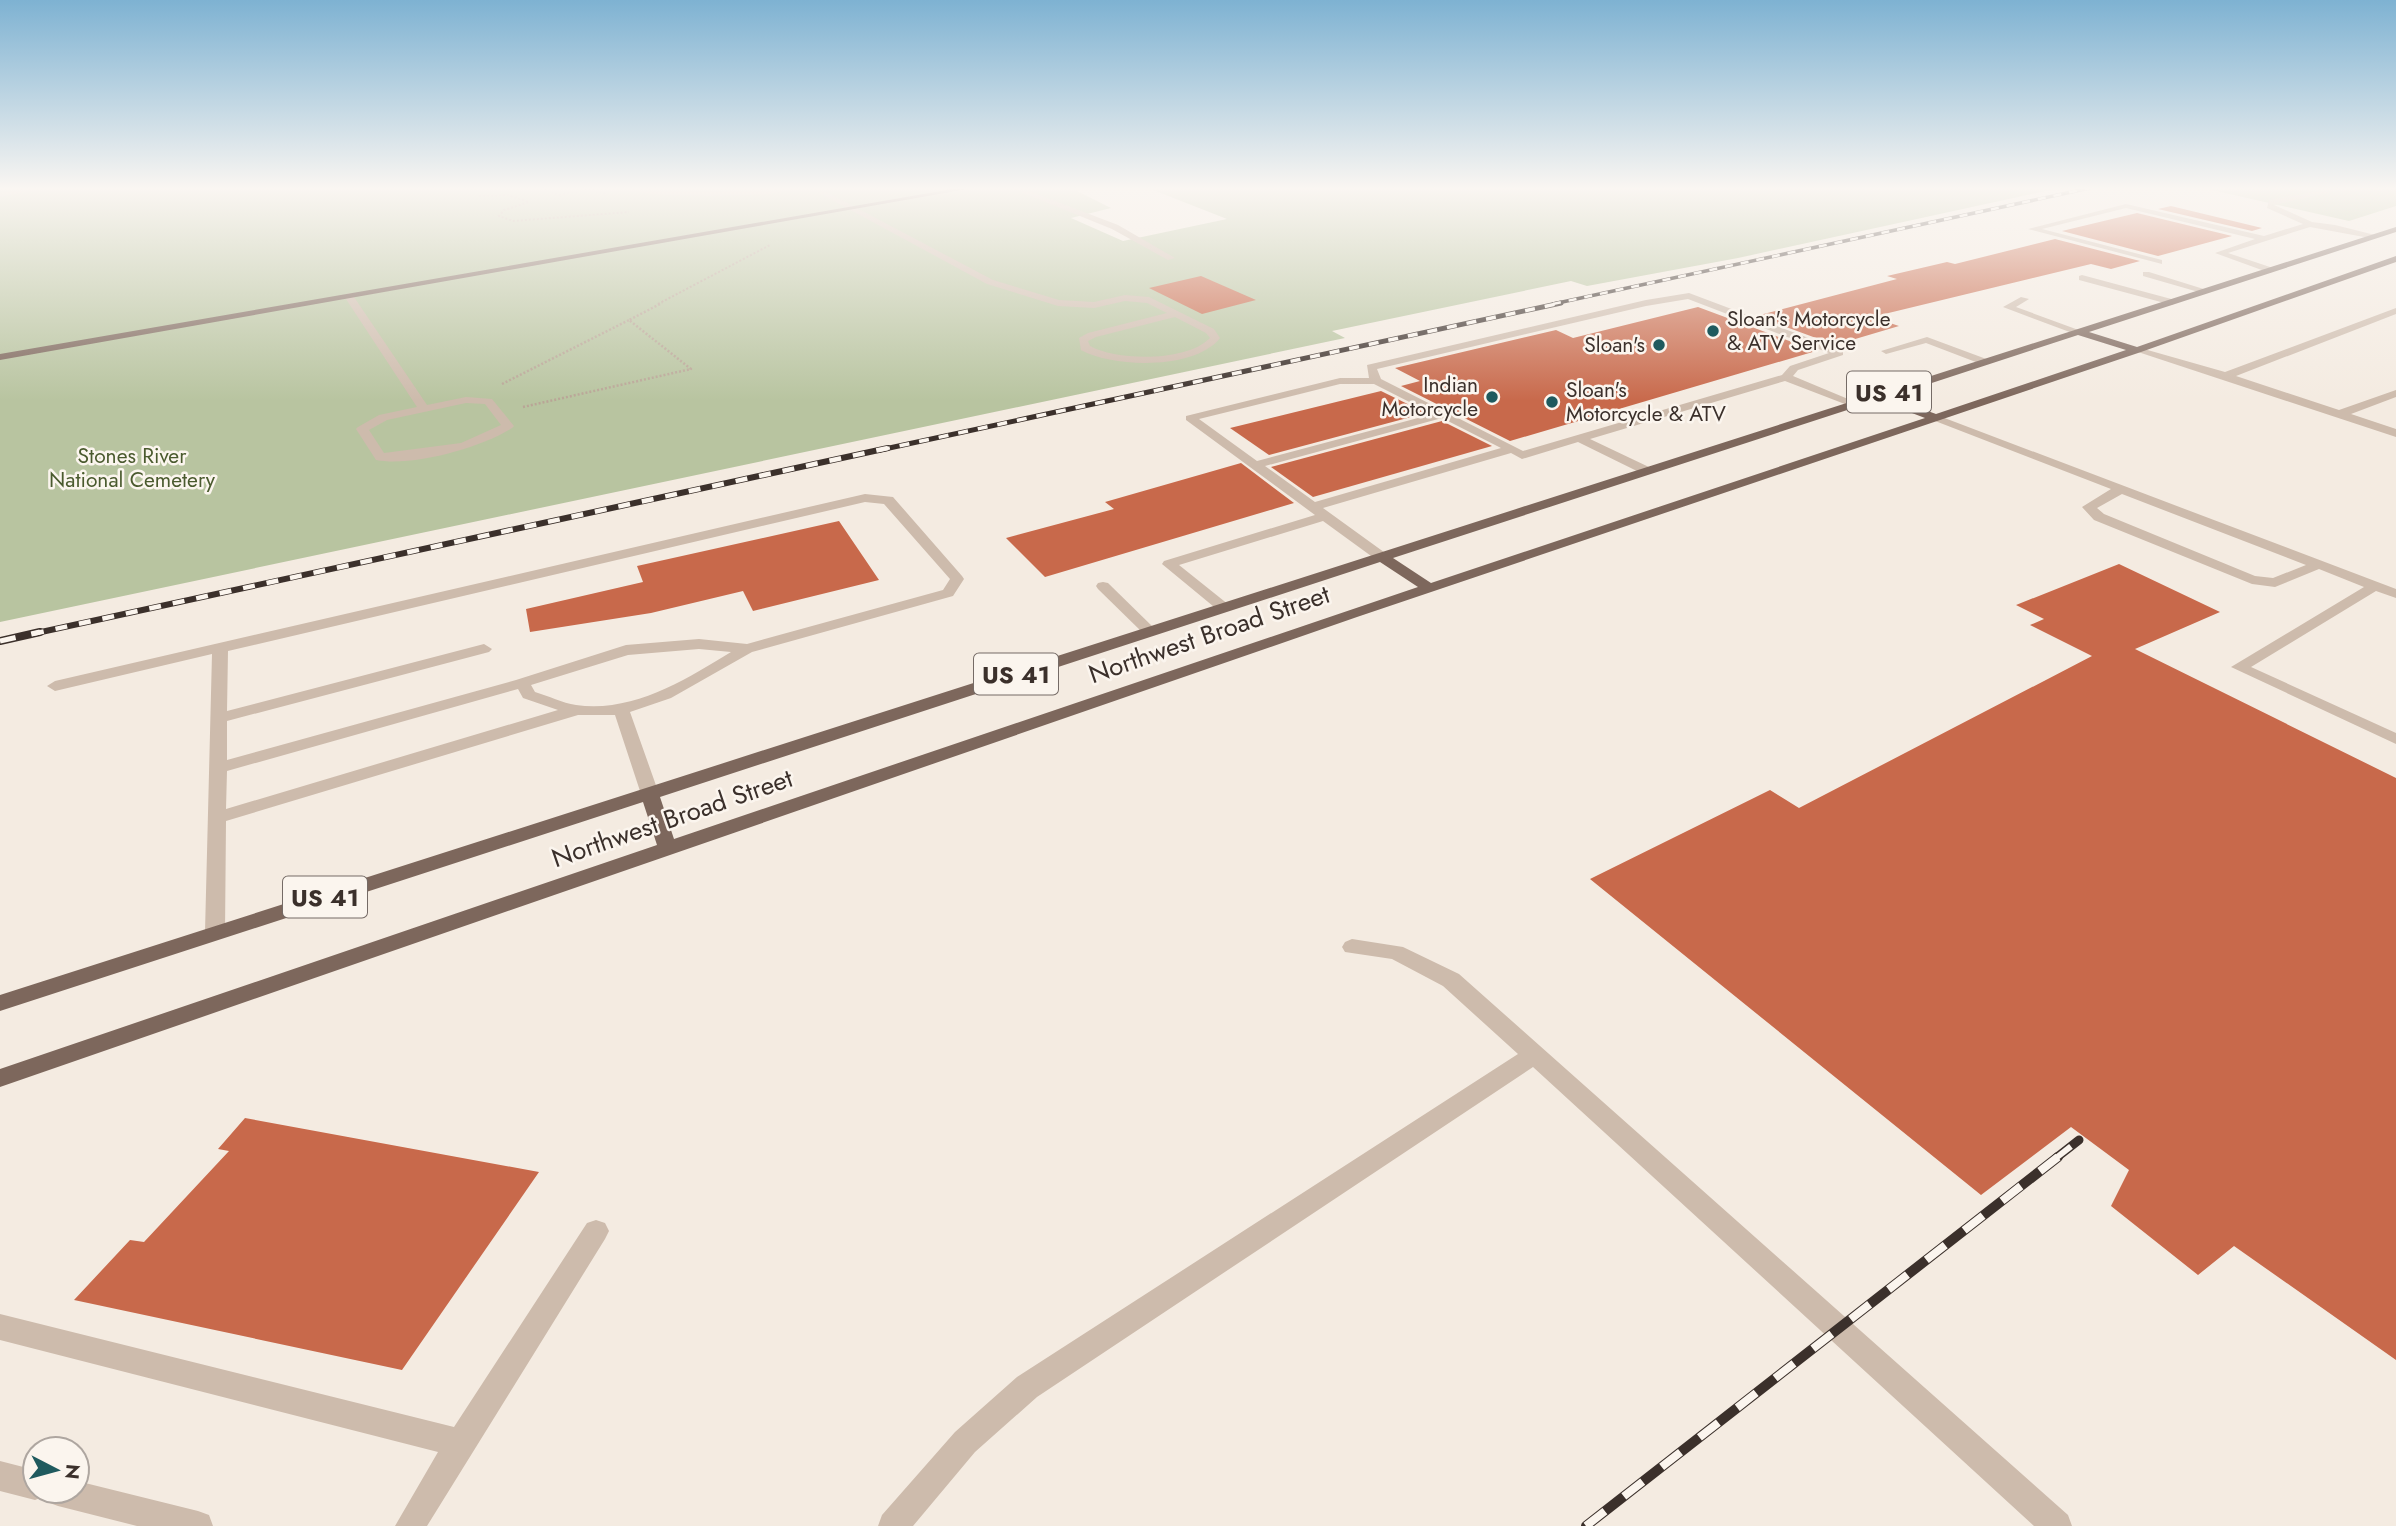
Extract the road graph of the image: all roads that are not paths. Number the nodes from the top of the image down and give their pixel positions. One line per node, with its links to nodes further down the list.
1 (571, 259): 12 (main road)
2 (949, 259): 15 (street)
3 (2148, 259): 7 (street)
4 (2238, 259): 8 (street)
5 (2303, 259): 8 (main road, Northwest Broad Street / US 41)
6 (2396, 259): 18 (main road, Northwest Broad Street / US 41)
7 (2159, 262)
8 (2270, 270): 11 (main road, Northwest Broad Street / US 41)
9 (2146, 274): 11 (street)
10 (2082, 278): 14 (street)
11 (2205, 291): 14 (main road, Northwest Broad Street / US 41)
12 (349, 296): 20 (main road); 28 (street)
13 (2024, 299): 17 (street)
14 (2172, 302): 17 (main road, Northwest Broad Street / US 41)
15 (1178, 313): 15 (street)
16 (2393, 315): 22 (street)
17 (2079, 332): 18 (main road); 21 (main road, Northwest Broad Street / US 41)
18 (2137, 350): 22 (street); 31 (main road, Northwest Broad Street / US 41)
19 (1886, 351): 21 (street)
20 (0, 357)
21 (1985, 362): 26 (main road, Northwest Broad Street / US 41)
22 (2225, 376): 29 (street)
23 (1786, 377): 24 (street); 27 (street); 33 (street)
24 (1376, 381): 30 (street); 35 (street)
25 (2396, 393): 29 (street)
26 (1877, 396): 27 (main road, Northwest Broad Street / US 41); 31 (main road)
27 (1854, 404): 36 (main road, Northwest Broad Street / US 41)
28 (423, 407): 28 (street)
29 (2340, 414): 32 (street)
30 (1441, 415): 34 (street); 35 (street)
31 (1934, 417): 37 (street); 43 (main road, Northwest Broad Street / US 41)
32 (2396, 433)
33 (1579, 438): 34 (street); 36 (street)
34 (1512, 449): 38 (street)
35 (1255, 465): 38 (street)
36 (1647, 471): 39 (main road, Northwest Broad Street / US 41)
37 (2121, 489): 40 (street); 40 (street)
38 (1320, 512): 39 (street); 45 (street)
39 (1383, 558): 43 (main road); 45 (main road, Northwest Broad Street / US 41)
40 (2320, 564): 42 (street)
41 (1103, 586): 46 (street)
42 (2375, 586): 44 (street); 55 (street)
43 (1429, 588): 59 (main road, Northwest Broad Street / US 41)
44 (2396, 594)
45 (1224, 608): 46 (main road, Northwest Broad Street / US 41)
46 (1150, 632): 57 (main road, Northwest Broad Street / US 41)
47 (219, 648): 49 (street); 51 (street); 54 (street)
48 (484, 649): 54 (street)
49 (747, 649): 50 (street); 52 (street)
50 (522, 683): 53 (street); 56 (street)
51 (55, 686)
52 (621, 709): 53 (street); 57 (street)
53 (577, 710): 58 (street)
54 (219, 718): 56 (street)
55 (2396, 738)
56 (217, 768): 58 (street)
57 (649, 791): 59 (main road); 60 (main road, Northwest Broad Street / US 41)
58 (217, 818): 60 (street)
59 (668, 849): 64 (main road, Northwest Broad Street / US 41)
60 (215, 932): 62 (main road, Northwest Broad Street / US 41)
61 (1352, 947): 63 (street)
62 (0, 1003)
63 (1534, 1055): 73 (street); 74 (street)
64 (0, 1077)
65 (596, 1231): 67 (street)
66 (0, 1327): 67 (street)
67 (460, 1443): 72 (street)
68 (0, 1476): 69 (street)
69 (21, 1481)
70 (91, 1499): 71 (street)
71 (198, 1526)
72 (410, 1526)
73 (893, 1526)
74 (2057, 1526)

